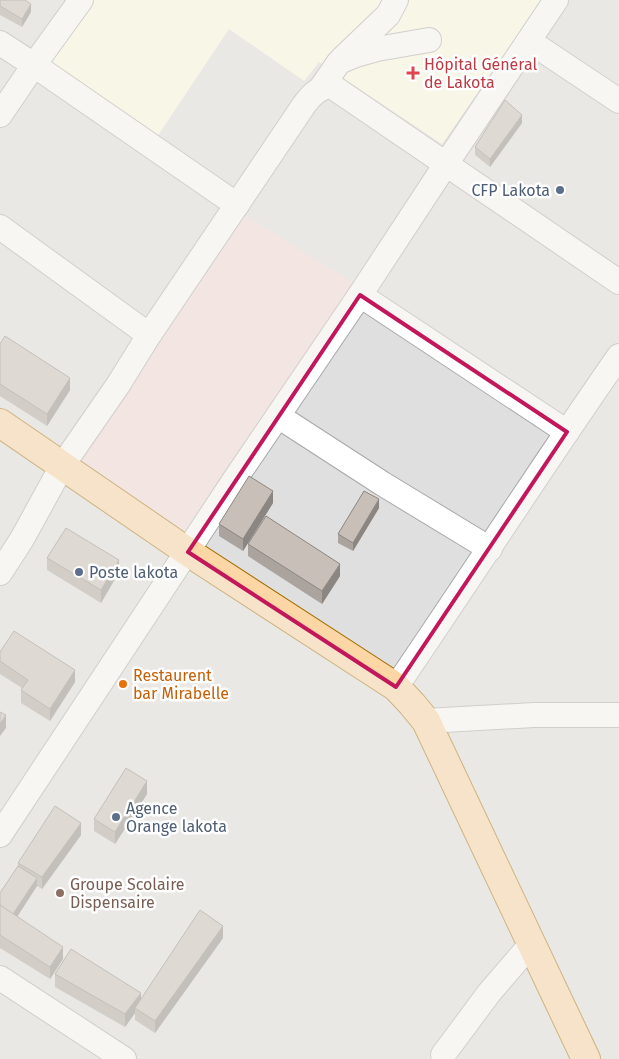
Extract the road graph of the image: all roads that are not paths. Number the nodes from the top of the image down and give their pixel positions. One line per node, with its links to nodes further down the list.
1 (81, 0): 8 (street)
2 (396, 0): 7 (street)
3 (556, 0): 5 (street)
4 (429, 40): 7 (street)
5 (529, 41): 10 (street); 12 (street)
6 (0, 43): 8 (street)
7 (339, 62): 9 (street)
8 (34, 65): 11 (street); 13 (street)
9 (321, 88): 12 (street); 13 (street)
10 (619, 101)
11 (0, 114)
12 (446, 164): 15 (street); 16 (street)
13 (237, 205): 17 (street)
14 (0, 227): 17 (street)
15 (619, 282)
16 (360, 295): 19 (street); 21 (street)
17 (148, 335): 22 (street)
18 (619, 356): 21 (street)
19 (278, 416): 23 (street); 24 (street)
20 (0, 423): 22 (main road)
21 (567, 432): 23 (street)
22 (62, 466): 24 (main road); 25 (street)
23 (490, 549): 26 (street)
24 (188, 552): 26 (main road); 29 (street)
25 (0, 573)
26 (396, 687): 28 (main road)
27 (619, 715): 28 (street)
28 (426, 721): 30 (main road)
29 (0, 835)
30 (532, 943): 32 (street); 34 (main road)
31 (0, 978): 33 (street)
32 (443, 1055)
33 (124, 1059)
34 (586, 1059)

